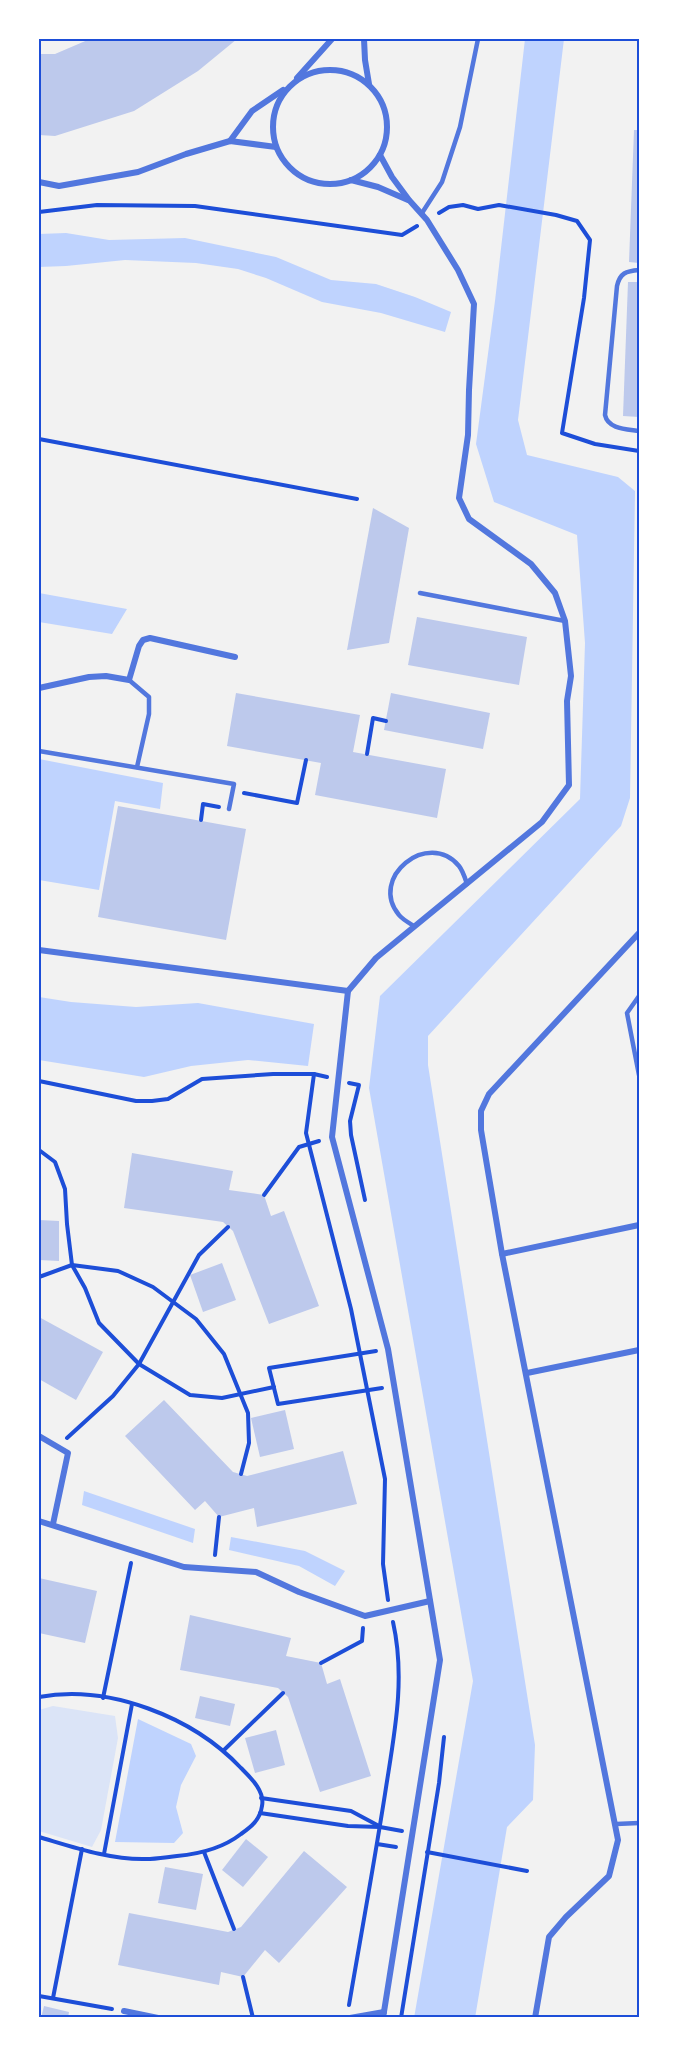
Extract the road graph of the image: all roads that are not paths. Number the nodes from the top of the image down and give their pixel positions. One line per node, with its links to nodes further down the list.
1 (332, 39): 4 (street)
2 (364, 39): 5 (street)
3 (478, 39): 12 (lane)
4 (291, 84): 5 (street); 6 (street); 7 (street)
5 (369, 84): 8 (street)
6 (230, 141): 7 (street); 10 (street)
7 (276, 147): 9 (street)
8 (380, 155): 9 (street); 11 (street)
9 (351, 180): 11 (street)
10 (39, 183)
11 (409, 200): 12 (street)
12 (422, 213): 16 (street)
13 (639, 270): 14 (lane)
14 (639, 431)
15 (420, 593): 16 (lane)
16 (565, 621): 23 (street)
17 (235, 657): 18 (street)
18 (129, 680): 19 (street); 21 (lane)
19 (39, 688)
20 (39, 751): 21 (lane)
21 (137, 767): 22 (lane)
22 (229, 809)
23 (467, 884): 24 (street); 24 (lane)
24 (414, 926): 27 (street)
25 (639, 933): 31 (street)
26 (39, 950): 27 (street)
27 (348, 992): 37 (street)
28 (639, 996): 29 (lane)
29 (639, 1075)
30 (639, 1225): 31 (street)
31 (502, 1254): 33 (street)
32 (639, 1350): 33 (street)
33 (527, 1373): 39 (street)
34 (39, 1436): 36 (street)
35 (39, 1521): 36 (street)
36 (53, 1524): 37 (street)
37 (430, 1601): 41 (street)
38 (639, 1822): 39 (lane)
39 (616, 1824): 44 (street)
40 (124, 2011): 42 (street)
41 (383, 2015): 43 (street)
42 (158, 2018)
43 (350, 2018)
44 (535, 2018)

